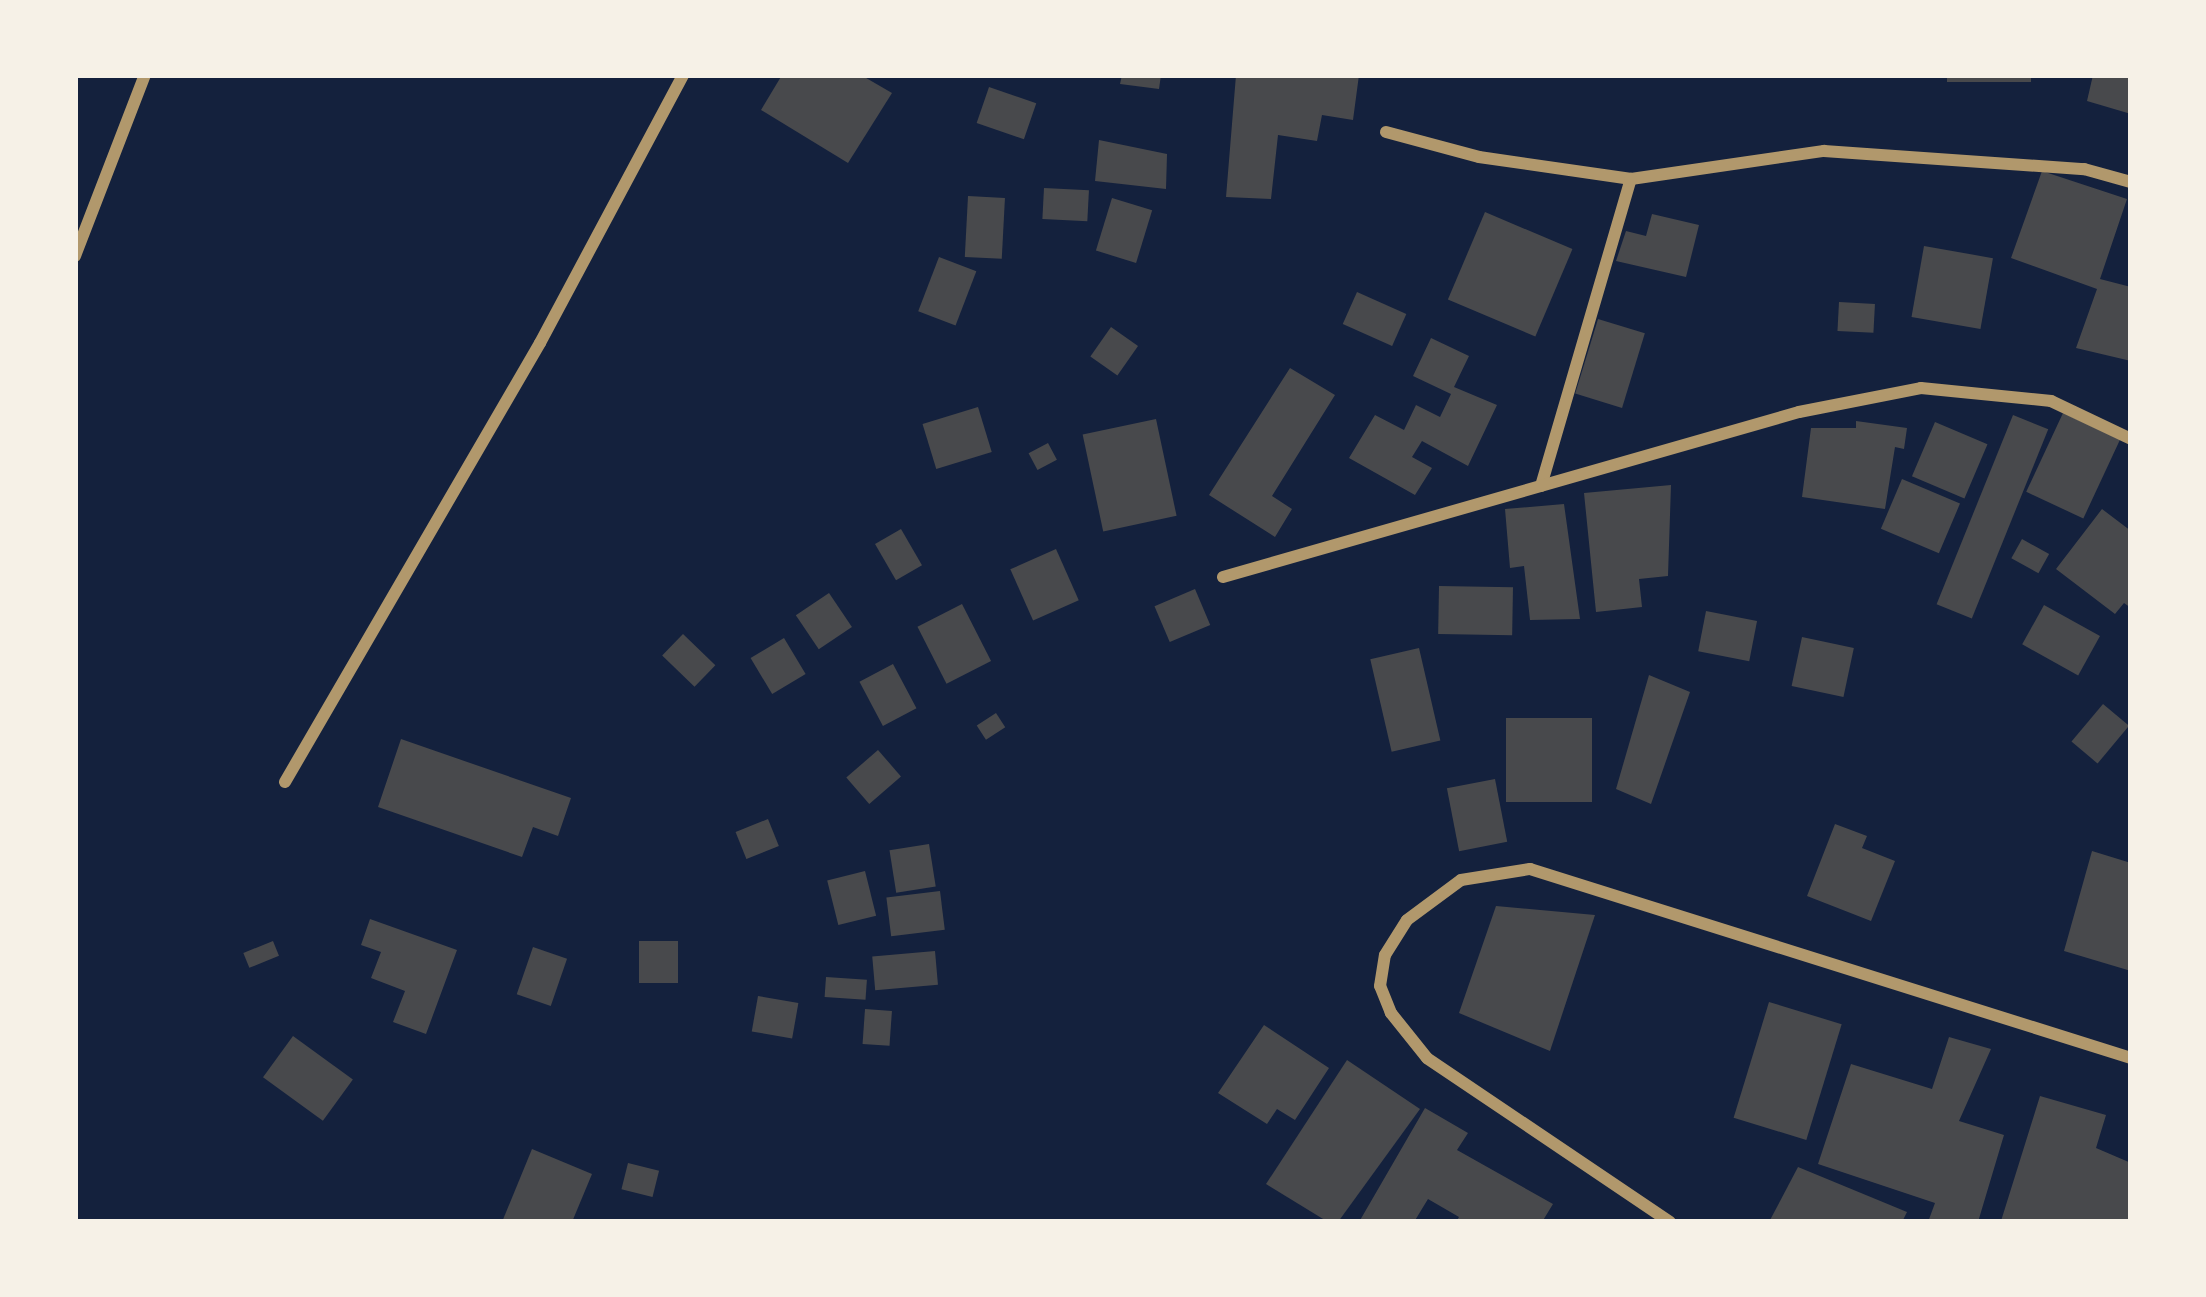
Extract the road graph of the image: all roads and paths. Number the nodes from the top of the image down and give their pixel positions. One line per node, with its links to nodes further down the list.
1 (145, 75): 6 (street)
2 (683, 75): 10 (street)
3 (1386, 132): 4 (street)
4 (1631, 179): 5 (street); 8 (street)
5 (2131, 182)
6 (75, 256)
7 (2131, 439): 8 (street)
8 (1541, 486): 9 (street)
9 (1223, 578)
10 (285, 782)
11 (2131, 1058): 12 (street)
12 (1670, 1222)

